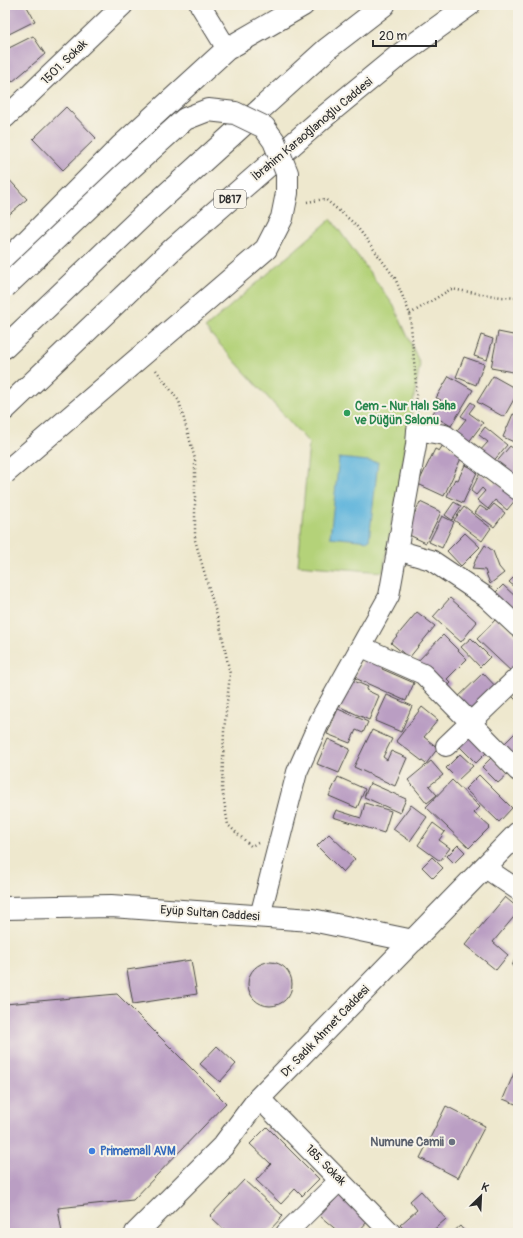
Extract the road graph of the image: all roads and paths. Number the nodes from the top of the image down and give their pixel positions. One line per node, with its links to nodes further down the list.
1 (123, 5): 7 (street, 1501. Sokak)
2 (200, 5): 6 (street)
3 (303, 5): 6 (main road)
4 (384, 5): 13 (main road)
5 (469, 5): 15 (main road, İbrahim Karaoğlanoğlu Caddesi / D817)
6 (227, 50): 9 (main road)
7 (5, 118)
8 (284, 206): 10 (main road, bridge); 12 (path); 14 (main road, bridge)
9 (5, 263)
10 (5, 287)
11 (518, 298): 12 (path)
12 (410, 314): 16 (path)
13 (5, 347)
14 (144, 353): 17 (main road, bridge); 26 (path)
15 (5, 410)
16 (417, 430): 18 (street); 19 (street)
17 (5, 473)
18 (518, 490)
19 (397, 550): 20 (street); 21 (street)
20 (518, 627)
21 (362, 647): 23 (street); 26 (street)
22 (518, 678): 23 (street)
23 (471, 723): 24 (street); 25 (street)
24 (446, 746)
25 (518, 771)
26 (282, 831): 31 (street)
27 (518, 833): 28 (main road, Dr. Sadık Ahmet Caddesi)
28 (484, 868): 29 (street); 32 (main road, Dr. Sadık Ahmet Caddesi)
29 (518, 890)
30 (5, 908): 31 (main road, Eyüp Sultan Caddesi)
31 (260, 916): 32 (main road, Eyüp Sultan Caddesi)
32 (413, 941): 33 (main road, Dr. Sadık Ahmet Caddesi)
33 (259, 1098): 34 (street, 185. Sokak); 35 (main road, Dr. Sadık Ahmet Caddesi)
34 (340, 1180): 36 (street); 37 (street, 185. Sokak)
35 (136, 1233)
36 (286, 1233)
37 (391, 1233)

